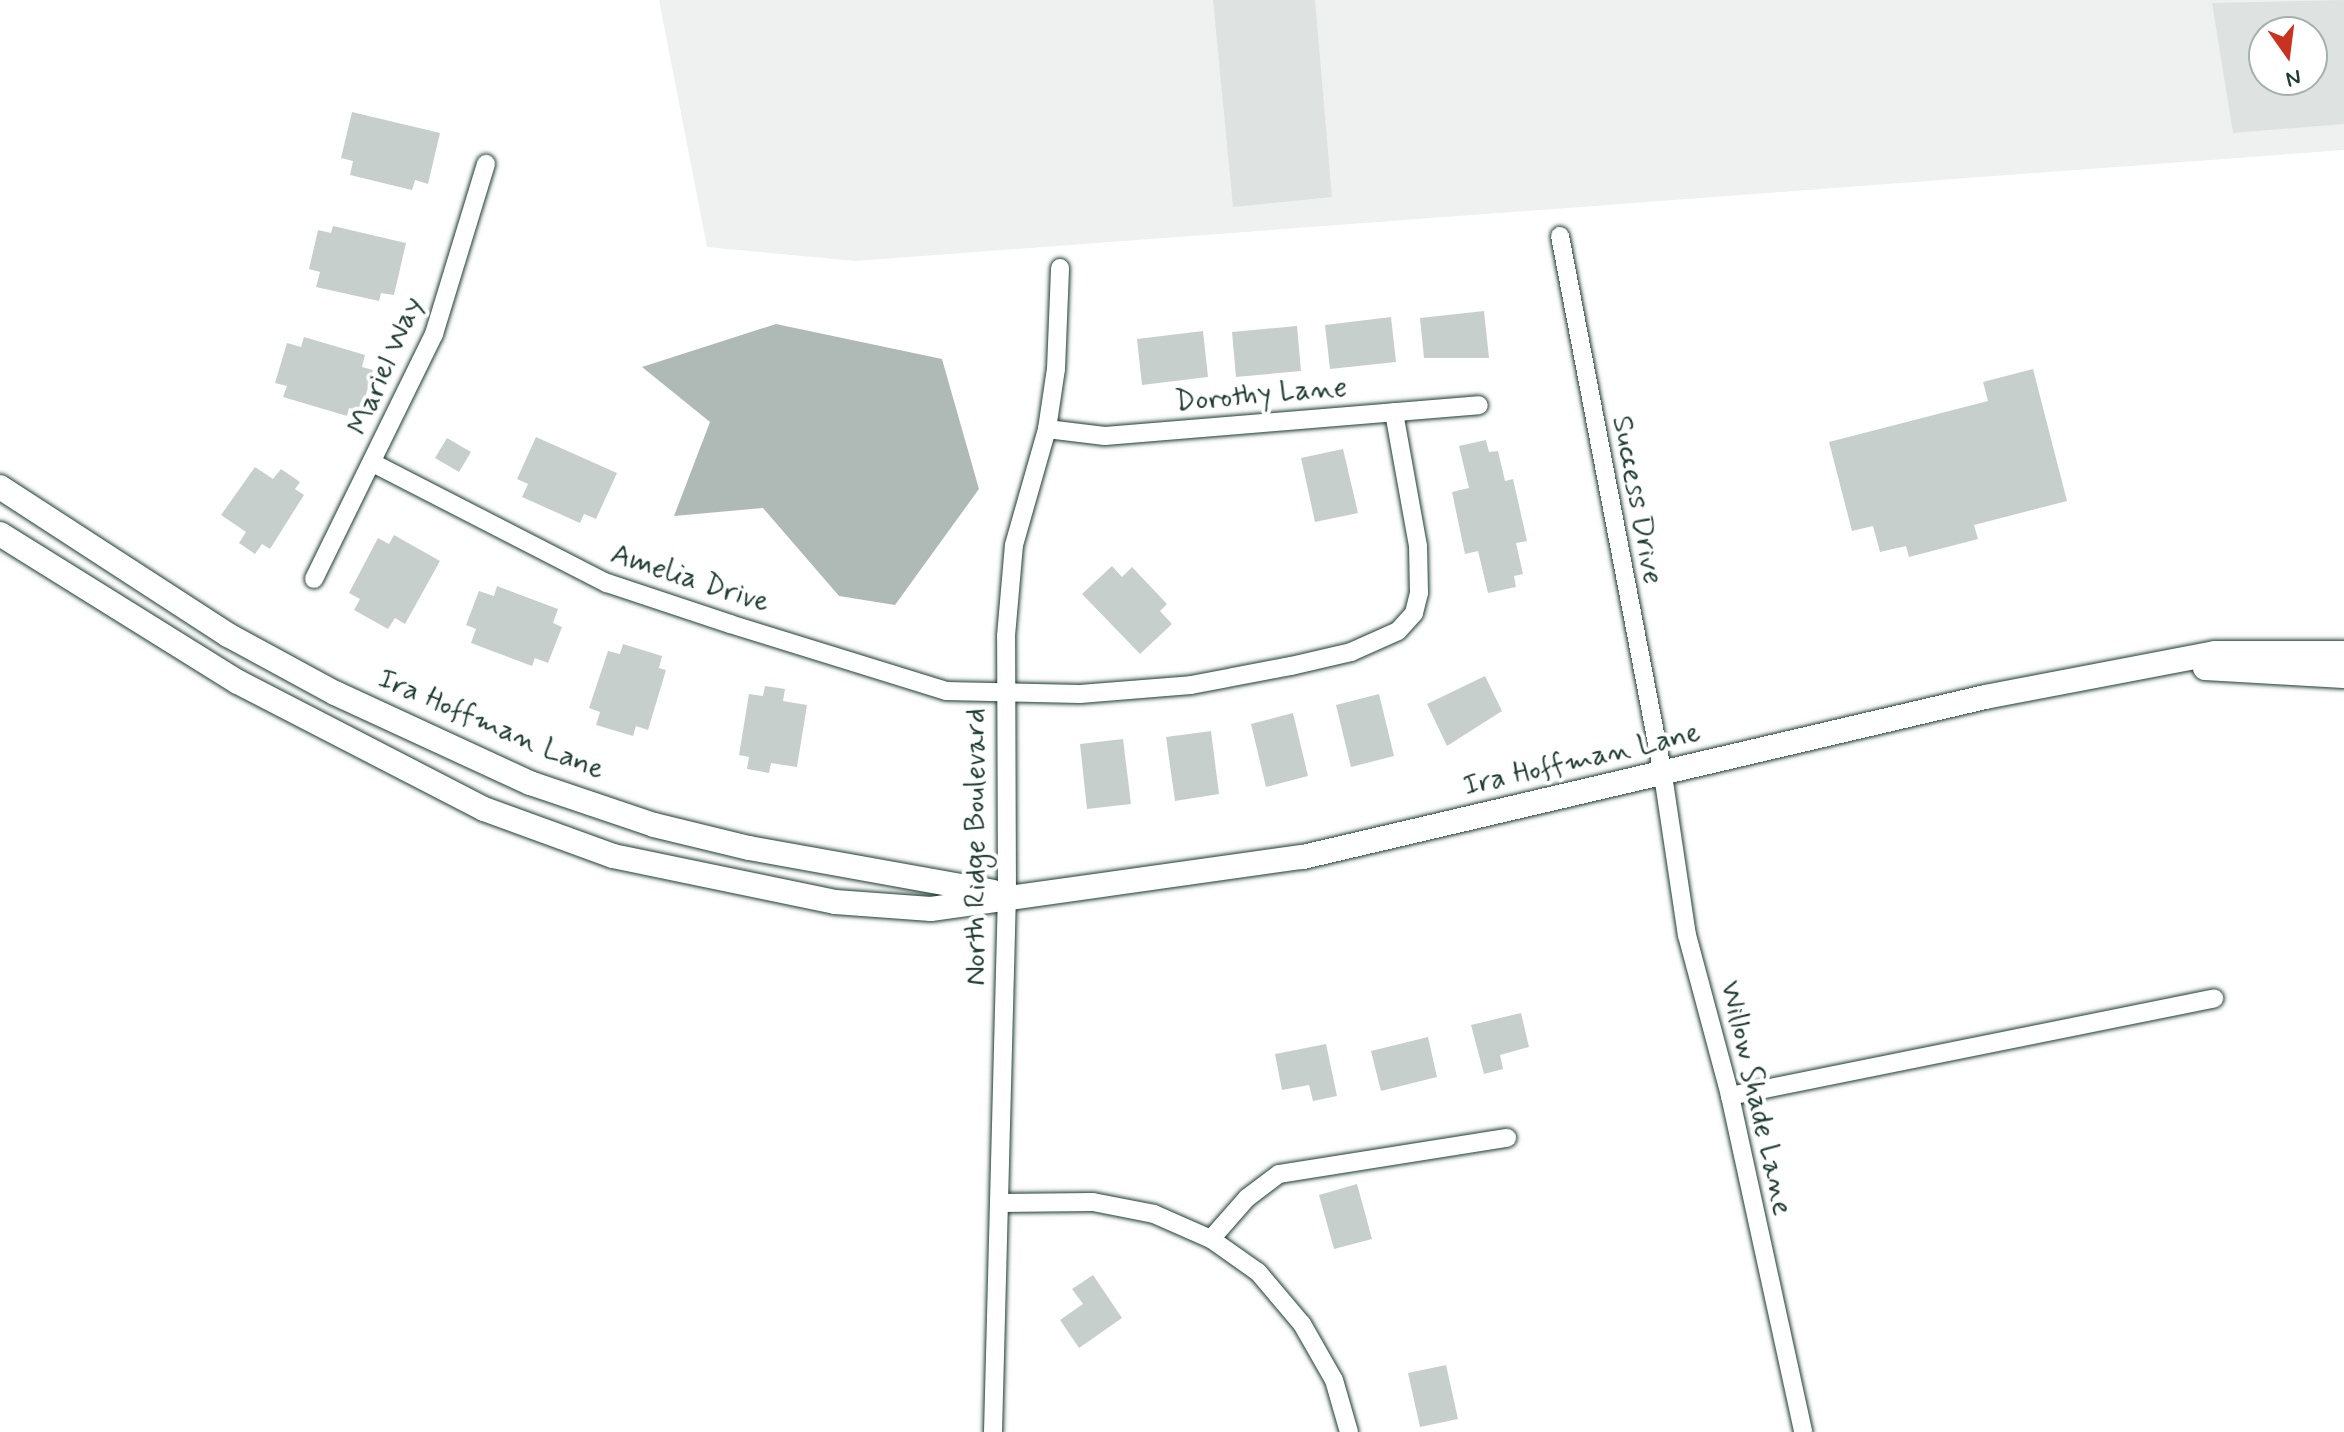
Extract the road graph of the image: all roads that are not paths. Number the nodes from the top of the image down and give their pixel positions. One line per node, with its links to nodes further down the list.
1 (486, 164): 7 (street, Mariel Way)
2 (1560, 236): 15 (street, Success Drive)
3 (1060, 268): 6 (street, North Ridge Boulevard)
4 (1479, 405): 5 (street, Dorothy Lane)
5 (1394, 412): 6 (street, Dorothy Lane); 14 (street, Amelia Drive)
6 (1047, 429): 14 (street, North Ridge Boulevard)
7 (375, 464): 10 (street, Mariel Way); 14 (street, Amelia Drive)
8 (0, 487): 16 (main road, Ira Hoffman Lane)
9 (0, 534): 16 (main road, Ira Hoffman Lane)
10 (314, 579)
11 (2344, 653): 12 (main road, Ira Hoffman Lane)
12 (2167, 666): 13 (main road, Ira Hoffman Lane); 15 (main road, Ira Hoffman Lane)
13 (2344, 676)
14 (1004, 697): 16 (street, North Ridge Boulevard)
15 (1663, 775): 16 (main road, Ira Hoffman Lane); 18 (street, Willow Shade Lane)
16 (1007, 895): 20 (street, North Ridge Boulevard)
17 (2214, 998): 18 (street)
18 (1730, 1096): 24 (street, Willow Shade Lane)
19 (1507, 1138): 21 (street)
20 (1001, 1203): 21 (street); 22 (street, North Ridge Boulevard)
21 (1211, 1239): 23 (street)
22 (993, 1432)
23 (1349, 1432)
24 (1803, 1432)

